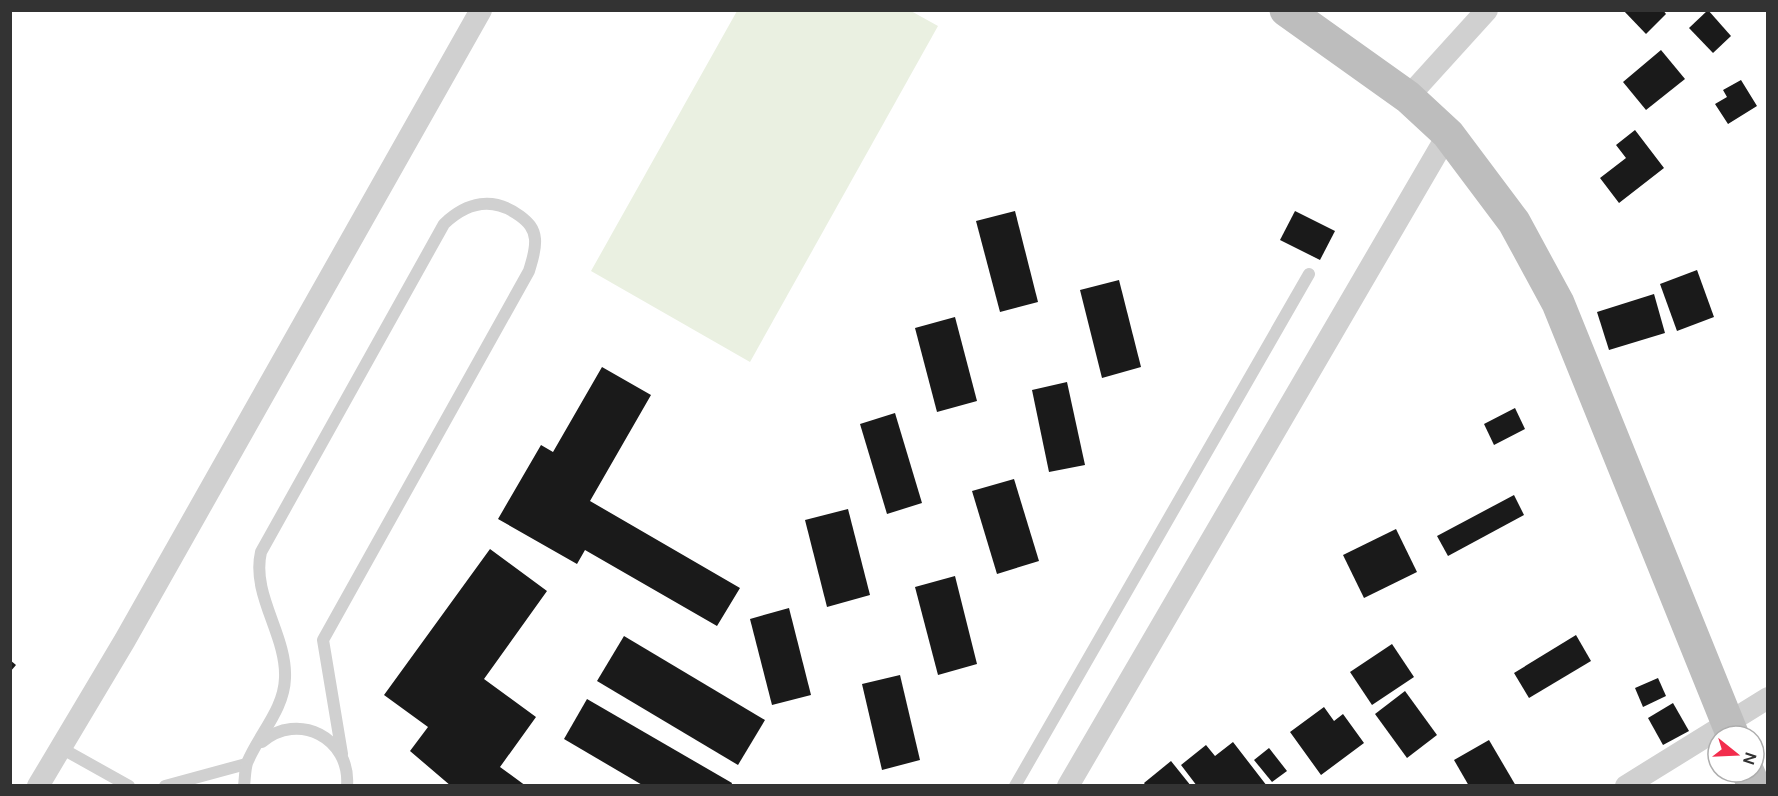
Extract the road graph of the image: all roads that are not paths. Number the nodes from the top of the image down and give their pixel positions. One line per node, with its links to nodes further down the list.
1 (481, 10): 12 (street)
2 (1286, 10): 4 (street)
3 (1487, 10): 4 (street)
4 (1408, 97): 5 (street)
5 (1448, 134): 8 (street); 21 (street)
6 (1309, 274): 20 (lane)
7 (1767, 698): 9 (street)
8 (1728, 724)
9 (1736, 724)
10 (1706, 742): 22 (street)
11 (256, 747): 13 (lane); 13 (lane); 14 (lane)
12 (62, 748): 15 (street); 16 (lane)
13 (342, 754): 19 (lane)
14 (246, 764): 17 (lane); 18 (lane)
15 (38, 786)
16 (129, 786)
17 (165, 786)
18 (244, 786)
19 (347, 786)
20 (1015, 786)
21 (1068, 786)
22 (1626, 786)

